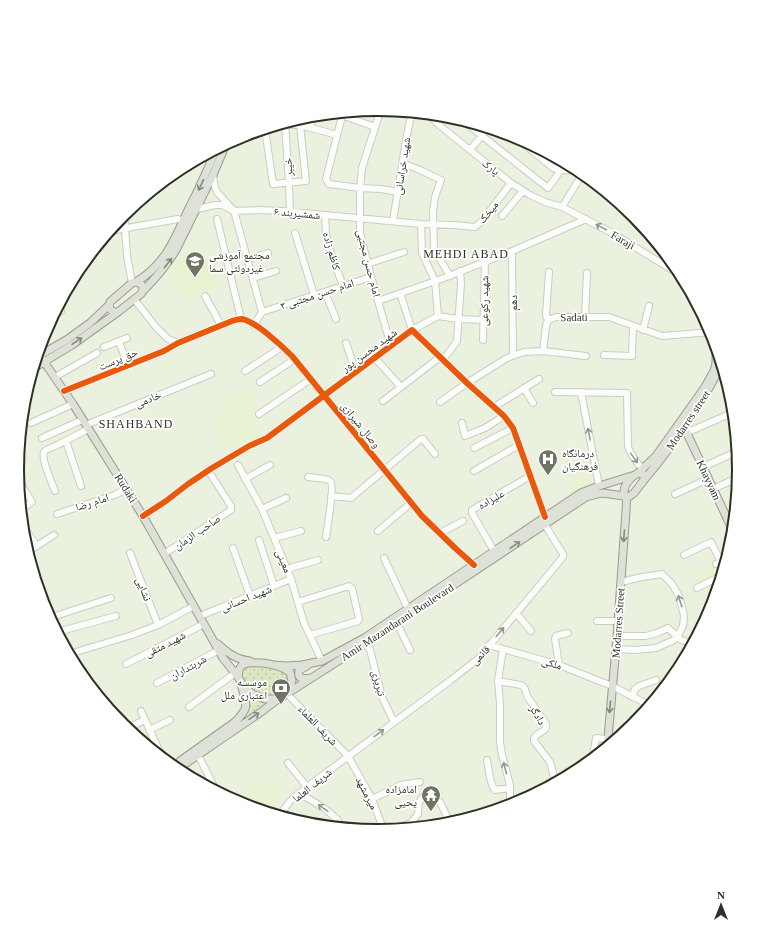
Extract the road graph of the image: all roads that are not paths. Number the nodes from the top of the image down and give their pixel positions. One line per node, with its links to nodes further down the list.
1 (379, 116): 9 (street, امام حسن مجتبی)
2 (339, 118): 14 (street)
3 (349, 118): 9 (street)
4 (411, 118): 20 (street, شهید خراسانی)
5 (435, 121): 16 (street, پارک)
6 (311, 123): 8 (street)
7 (300, 125): 8 (street); 24 (street)
8 (310, 127): 14 (street)
9 (375, 127): 26 (street, امام حسن مجتبی)
10 (285, 129): 24 (street, خیبر)
11 (473, 129): 15 (street)
12 (485, 133): 15 (street)
13 (267, 134): 24 (street)
14 (337, 135): 26 (street)
15 (482, 136): 16 (street); 21 (street)
16 (470, 150): 25 (street, پارک)
17 (533, 152): 21 (street)
18 (222, 153): 22 (main road)
19 (212, 158): 38 (main road, one-way to 38)
20 (402, 163): 28 (street, شهید خراسانی); 42 (street)
21 (564, 170)
22 (213, 174): 30 (main road); 31 (street)
23 (578, 178): 29 (street)
24 (289, 183): 32 (street, خیبر)
25 (511, 183): 27 (street, پارک); 42 (street, میخک)
26 (360, 188): 28 (street); 35 (street, امام حسن مجتبی)
27 (523, 191): 29 (street, پارک); 34 (street)
28 (398, 192): 39 (street, شهید خراسانی)
29 (562, 207): 36 (street, Faraji)
30 (197, 209): 31 (street, شمشیربند ۶); 63 (main road, one-way to 30)
31 (234, 211): 32 (street, شمشیربند ۶); 49 (street)
32 (290, 212): 33 (street, شمشیربند ۶)
33 (324, 215): 35 (street, شمشیربند ۶); 62 (street, کاظم زاده)
34 (502, 216)
35 (360, 218): 39 (street, شمشیربند ۶); 51 (street, امام حسن مجتبی)
36 (586, 219): 46 (street); 52 (street, Faraji, one-way to 36)
37 (218, 220): 76 (street)
38 (184, 221): 43 (street); 61 (main road)
39 (393, 221): 41 (street, شمشیربند ۶)
40 (125, 224): 43 (street)
41 (421, 224): 42 (street, شمشیربند ۶); 60 (street)
42 (433, 225): 57 (street)
43 (125, 228): 44 (street); 61 (street)
44 (120, 229)
45 (294, 233): 66 (street)
46 (512, 251): 50 (street); 100 (street, دهم)
47 (404, 252): 51 (street)
48 (268, 253): 49 (street)
49 (248, 259): 59 (street)
50 (485, 262): 54 (street); 79 (street, شهید رکوعی)
51 (368, 264): 58 (street, امام حسن مجتبی)
52 (669, 268)
53 (276, 271): 59 (street)
54 (460, 271): 57 (street); 78 (street)
55 (549, 272): 80 (street)
56 (587, 272): 75 (street)
57 (450, 276): 60 (street)
58 (371, 277): 62 (street, امام حسن مجتبی ۳); 69 (street, امام حسن مجتبی)
59 (253, 278): 73 (street)
60 (435, 281): 65 (street); 74 (street)
61 (134, 283): 63 (main road); 70 (main road)
62 (343, 286): 64 (street, امام حسن مجتبی ۳)
63 (142, 292): 68 (main road)
64 (325, 292): 66 (street, امام حسن مجتبی ۳); 77 (street)
65 (400, 293): 69 (street); 84 (street)
66 (314, 295): 73 (street, امام حسن مجتبی ۳)
67 (205, 296): 81 (street)
68 (134, 299): 72 (main road); 91 (street)
69 (378, 301): 92 (street, امام حسن مجتبی)
70 (109, 305): 72 (main road); 96 (main road)
71 (649, 306): 85 (street)
72 (118, 312): 98 (main road, one-way to 72)
73 (262, 312): 82 (street)
74 (438, 316): 78 (street); 84 (street)
75 (585, 317): 80 (street, Sadati); 83 (street, Sadati)
76 (241, 319): 81 (street); 82 (street, وصال شیرازی)
77 (336, 319)
78 (458, 319): 79 (street); 104 (street)
79 (484, 320): 88 (street, شهید رکوعی)
80 (548, 320): 95 (street, Sadati)
81 (221, 325): 91 (street)
82 (254, 325): 94 (street, وصال شیرازی)
83 (633, 326): 85 (street, Sadati); 99 (street)
84 (412, 330): 92 (street, شهید محسن پور); 104 (street, شهید محسن پور)
85 (643, 330): 86 (street, Sadati)
86 (705, 333)
87 (127, 338): 89 (street)
88 (483, 340)
89 (119, 342): 93 (street); 106 (street)
90 (346, 343): 110 (street)
91 (178, 344): 106 (street, حق پرست)
92 (392, 346): 103 (street, شهید محسن پور)
93 (104, 347)
94 (282, 347): 102 (street, وصال شیرازی); 109 (street)
95 (543, 351): 100 (street); 101 (street)
96 (44, 354)
97 (97, 354): 112 (street)
98 (44, 355)
99 (604, 355)
100 (513, 356): 116 (street)
101 (586, 356)
102 (295, 358): 113 (street, وصال شیرازی); 115 (street)
103 (375, 358): 110 (street, شهید محسن پور); 117 (street)
104 (442, 358): 116 (street, شهید محسن پور); 117 (street)
105 (42, 360): 112 (main road, Rudaki)
106 (128, 365): 119 (street, حق پرست)
107 (717, 366): 148 (main road, Modarres Street)
108 (718, 370): 135 (main road, Modarres street)
109 (245, 371)
110 (356, 372): 122 (street, شهید محسن پور)
111 (211, 374): 133 (street, خادمی)
112 (55, 377): 119 (main road, Rudaki)
113 (311, 379): 122 (street, وصال شیرازی); 128 (street)
114 (539, 379): 118 (street)
115 (260, 382)
116 (467, 383): 124 (street); 127 (street, شهید محسن پور)
117 (400, 387): 123 (street)
118 (524, 388): 125 (street); 127 (street)
119 (64, 391): 126 (main road, Rudaki)
120 (555, 392): 121 (street)
121 (581, 392): 148 (street, one-way to 148); 155 (street, one-way to 121)
122 (324, 395): 145 (street, شهید محسن پور); 146 (street, وصال شیرازی)
123 (383, 400)
124 (440, 402)
125 (533, 403)
126 (73, 404): 131 (street); 133 (main road, Rudaki)
127 (494, 407): 130 (street, شهید محسن پور)
128 (259, 414)
129 (728, 414): 135 (street)
130 (504, 416): 132 (street); 134 (street, شهید محسن پور)
131 (31, 423)
132 (462, 423)
133 (85, 425): 136 (street); 137 (street); 157 (main road, Rudaki)
134 (513, 428): 138 (street, شهید محسن پور); 139 (street)
135 (685, 430): 144 (main road, Khayyam); 153 (main road, Modarres street)
136 (42, 438)
137 (66, 441): 156 (street); 160 (street)
138 (519, 445): 147 (street); 149 (street, شهید محسن پور)
139 (474, 448)
140 (732, 453): 144 (street)
141 (435, 454): 146 (street)
142 (238, 465): 151 (street, معینی)
143 (270, 465): 151 (street)
144 (703, 467): 152 (main road, Khayyam)
145 (208, 470): 171 (street, شهید محسن پور); 189 (street, صاحب الزمان)
146 (385, 470): 163 (street); 166 (street, وصال شیرازی)
147 (474, 471)
148 (639, 472): 153 (main road); 155 (main road, Amir Mazandarani Boulevard); 164 (main road, Modarres Street)
149 (530, 476): 172 (street, شهید محسن پور); 187 (street, علیزاده)
150 (308, 477): 163 (street)
151 (245, 479): 168 (street, معینی)
152 (708, 479): 158 (main road, Khayyam); 162 (street)
153 (644, 480): 164 (main road, Modarres street)
154 (733, 480): 158 (street)
155 (603, 485): 161 (main road); 172 (main road, Amir Mazandarani Boulevard)
156 (81, 486)
157 (126, 489): 170 (street, امام رضا); 171 (main road, Rudaki)
158 (713, 489): 173 (main road, Khayyam)
159 (25, 490): 167 (street)
160 (55, 491)
161 (608, 493): 164 (main road, Amir Mazandarani Boulevard); 169 (main road); 175 (main road, Amir Mazandarani Boulevard)
162 (675, 494)
163 (331, 496): 181 (street)
164 (625, 496): 169 (main road, Modarres Street)
165 (286, 498): 168 (street)
166 (410, 502): 177 (street); 178 (street, وصال شیرازی)
167 (26, 506)
168 (262, 509): 182 (street, معینی)
169 (626, 511): 198 (main road, Modarres Street, one-way to 198)
170 (57, 514)
171 (143, 516): 189 (main road, Rudaki)
172 (545, 517): 187 (main road, Amir Mazandarani Boulevard)
173 (730, 517)
174 (463, 521): 178 (street)
175 (545, 525): 206 (street, قائمی); 212 (main road, Amir Mazandarani Boulevard, one-way to 175)
176 (301, 530): 182 (street)
177 (378, 531)
178 (440, 533): 194 (street, وصال شیرازی)
179 (54, 535): 184 (street)
180 (31, 537): 184 (street)
181 (326, 537)
182 (274, 538): 195 (street, معینی)
183 (258, 540): 199 (street)
184 (36, 546): 185 (street)
185 (33, 548)
186 (233, 548): 201 (street)
187 (494, 550): 194 (main road, Amir Mazandarani Boulevard)
188 (130, 553): 214 (street, نشایی)
189 (164, 554): 204 (main road, Rudaki)
190 (684, 555): 193 (street)
191 (384, 558): 205 (street)
192 (318, 560): 195 (street)
193 (721, 562)
194 (474, 565): 205 (main road, Amir Mazandarani Boulevard)
195 (287, 569): 196 (street, معینی)
196 (292, 579): 199 (street, شهید احسانی); 203 (street, معینی)
197 (716, 579): 200 (street)
198 (620, 582): 211 (main road, Modarres Street); 220 (street, one-way to 198)
199 (274, 586): 201 (street, شهید احسانی)
200 (697, 588)
201 (250, 596): 209 (street, شهید احسانی)
202 (111, 598): 207 (street)
203 (298, 602): 218 (street, معینی); 218 (street)
204 (194, 606): 209 (main road, Rudaki); 214 (street)
205 (408, 609): 231 (main road, Amir Mazandarani Boulevard)
206 (516, 613): 216 (street); 224 (street, قائمی, one-way to 206)
207 (56, 616)
208 (116, 616): 215 (street)
209 (200, 616): 213 (main road, Rudaki)
210 (597, 621): 211 (street)
211 (618, 621): 219 (main road, Modarres Street)
212 (397, 623): 222 (main road, Amir Mazandarani Boulevard); 227 (street)
213 (204, 624): 221 (main road, Rudaki); 234 (street, شهید متقی)
214 (158, 625): 229 (street)
215 (63, 630)
216 (531, 631)
217 (568, 633): 237 (street)
218 (310, 635): 231 (street, معینی)
219 (617, 636): 220 (street); 225 (main road, Modarres Street)
220 (677, 637): 223 (street); 225 (street)
221 (214, 640): 226 (main road, Rudaki); 230 (main road, Rudaki)
222 (368, 642): 239 (main road, Amir Mazandarani Boulevard); 251 (street, تبریزی)
223 (689, 642)
224 (489, 645): 228 (street, ملکی); 251 (street, قائمی)
225 (616, 649): 243 (main road, Modarres Street)
226 (219, 650): 232 (main road, Rudaki); 242 (street, شربتداران)
227 (410, 650)
228 (503, 650): 237 (street, ملکی); 241 (street)
229 (74, 652)
230 (232, 655): 232 (main road); 233 (main road, Rudaki)
231 (322, 661): 235 (main road, Amir Mazandarani Boulevard)
232 (226, 662): 238 (main road, Rudaki)
233 (259, 662): 236 (main road); 238 (main road)
234 (126, 664)
235 (313, 664): 236 (main road, Amir Mazandarani Boulevard); 239 (main road)
236 (273, 665): 244 (main road)
237 (559, 665): 243 (street, ملکی)
238 (238, 677): 244 (main road); 247 (street); 260 (main road)
239 (313, 677): 244 (main road, Amir Mazandarani Boulevard)
240 (656, 680): 245 (street)
241 (498, 681): 263 (street, دادگر); 267 (street, one-way to 241)
242 (157, 683)
243 (612, 686): 245 (street, ملکی); 254 (main road, Modarres Street, one-way to 254)
244 (284, 695): 257 (main road, Amir Mazandarani Boulevard, one-way to 244); 258 (street, شریف العلماء)
245 (632, 696): 246 (street, ملکی)
246 (645, 703)
247 (189, 707)
248 (141, 711): 249 (street)
249 (145, 720): 252 (street); 253 (street)
250 (170, 720): 253 (street)
251 (394, 722): 258 (street, قائمی, one-way to 251)
252 (133, 725)
253 (149, 730): 255 (street)
254 (607, 740): 256 (street)
255 (157, 747)
256 (594, 752)
257 (198, 755): 262 (main road, Amir Mazandarani Boulevard); 265 (street)
258 (348, 756): 266 (street, شریف العلما); 269 (street, میرمشهد)
259 (487, 760): 267 (street)
260 (178, 763)
261 (288, 763): 266 (street)
262 (183, 765)
263 (555, 779)
264 (420, 782): 269 (street)
265 (213, 784)
266 (307, 787): 268 (street, شریف العلما)
267 (510, 788): 270 (street)
268 (299, 794): 271 (street, شریف العلما); 273 (street, one-way to 268)
269 (372, 799): 275 (street, میرمشهد)
270 (510, 799)
271 (282, 812)
272 (448, 818): 274 (street)
273 (338, 823)
274 (413, 823)
275 (382, 825)

